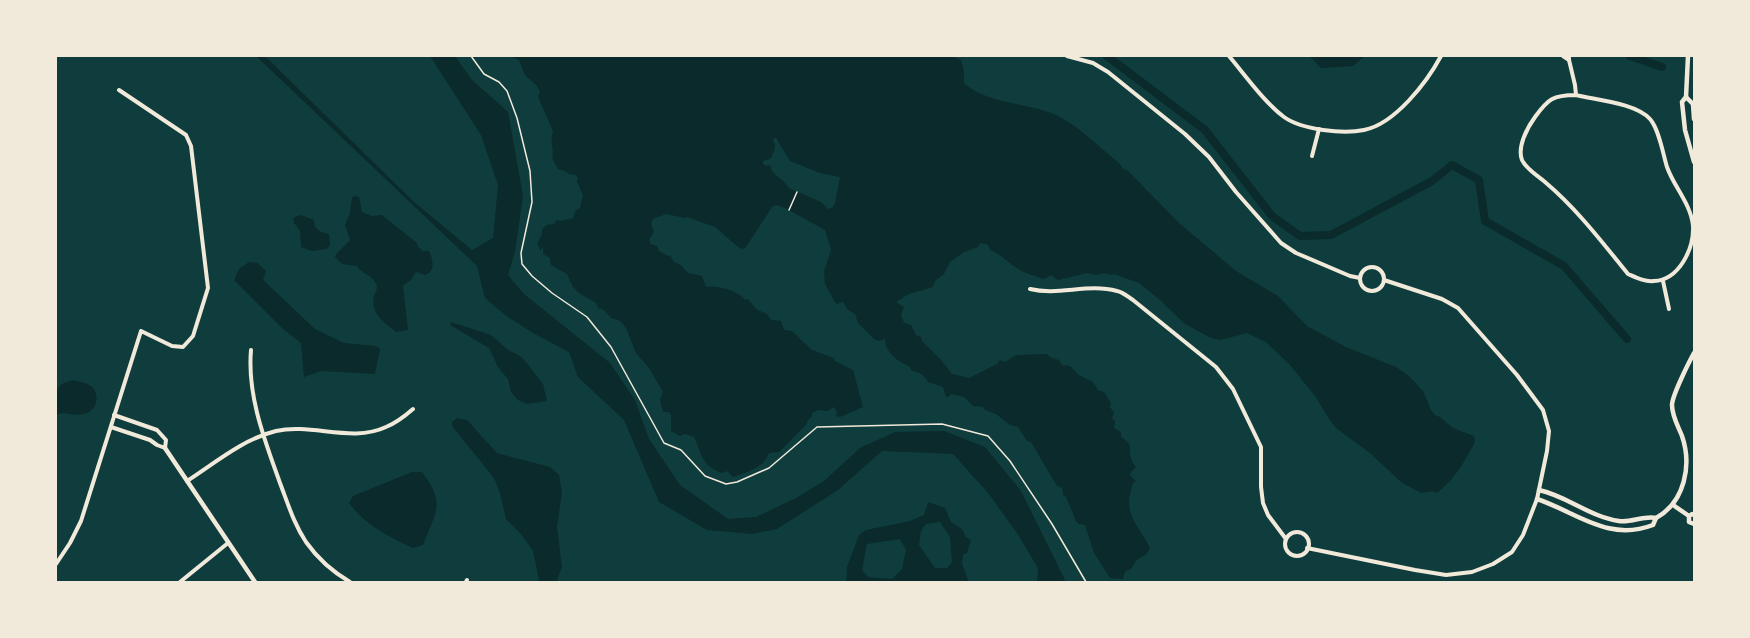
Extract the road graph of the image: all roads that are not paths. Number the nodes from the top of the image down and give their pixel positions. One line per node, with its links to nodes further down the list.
1 (1067, 56): 14 (street)
2 (1228, 56): 11 (street)
3 (1441, 56): 11 (street)
4 (1563, 56): 6 (street)
5 (1688, 56): 9 (street)
6 (1569, 58): 8 (street)
7 (118, 90): 22 (street)
8 (1576, 95): 16 (street); 16 (street)
9 (1686, 97): 10 (street); 13 (street)
10 (1695, 119)
11 (1319, 129): 12 (street)
12 (1312, 156)
13 (1695, 162)
14 (1360, 278): 15 (street); 15 (street)
15 (1384, 280): 27 (street)
16 (1663, 280): 18 (street)
17 (1030, 289): 35 (street)
18 (1669, 309)
19 (251, 350): 24 (street)
20 (1695, 353): 29 (street)
21 (413, 409): 24 (street)
22 (114, 415): 23 (street); 25 (street)
23 (111, 427): 25 (street); 38 (street)
24 (263, 435): 26 (street); 41 (street)
25 (165, 448): 26 (street)
26 (187, 481): 36 (street)
27 (1539, 490): 28 (street); 30 (street)
28 (1537, 499): 34 (street); 37 (street)
29 (1673, 505): 31 (street); 32 (street)
30 (1600, 515): 32 (street); 34 (street)
31 (1692, 515): 33 (street)
32 (1656, 518): 34 (street)
33 (1695, 524)
34 (1596, 525)
35 (1286, 539): 37 (street); 37 (street)
36 (228, 543): 39 (street); 40 (street)
37 (1307, 548)
38 (56, 564)
39 (180, 582)
40 (255, 582)
41 (350, 582)

